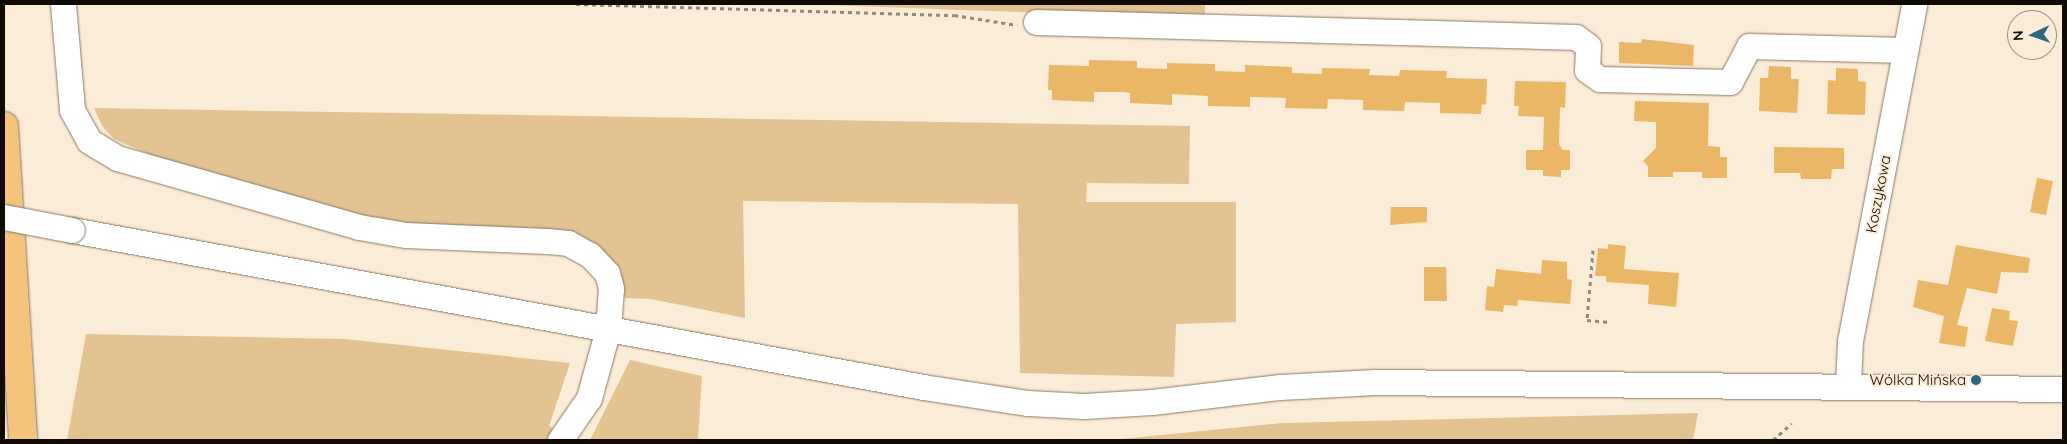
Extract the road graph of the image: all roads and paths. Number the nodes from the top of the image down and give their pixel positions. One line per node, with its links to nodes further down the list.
1 (63, 4): 10 (street)
2 (576, 4): 4 (path)
3 (1914, 4): 5 (street, Koszykowa)
4 (1036, 22): 5 (street)
5 (1905, 50): 11 (street, Koszykowa)
6 (4, 126): 14 (highway)
7 (4, 217): 10 (street, bridge)
8 (1593, 250): 9 (path)
9 (1609, 322)
10 (608, 328): 11 (street); 15 (street)
11 (1848, 385): 12 (street)
12 (2063, 389)
13 (1792, 423): 16 (path)
14 (23, 440)
15 (560, 440)
16 (1773, 440)

